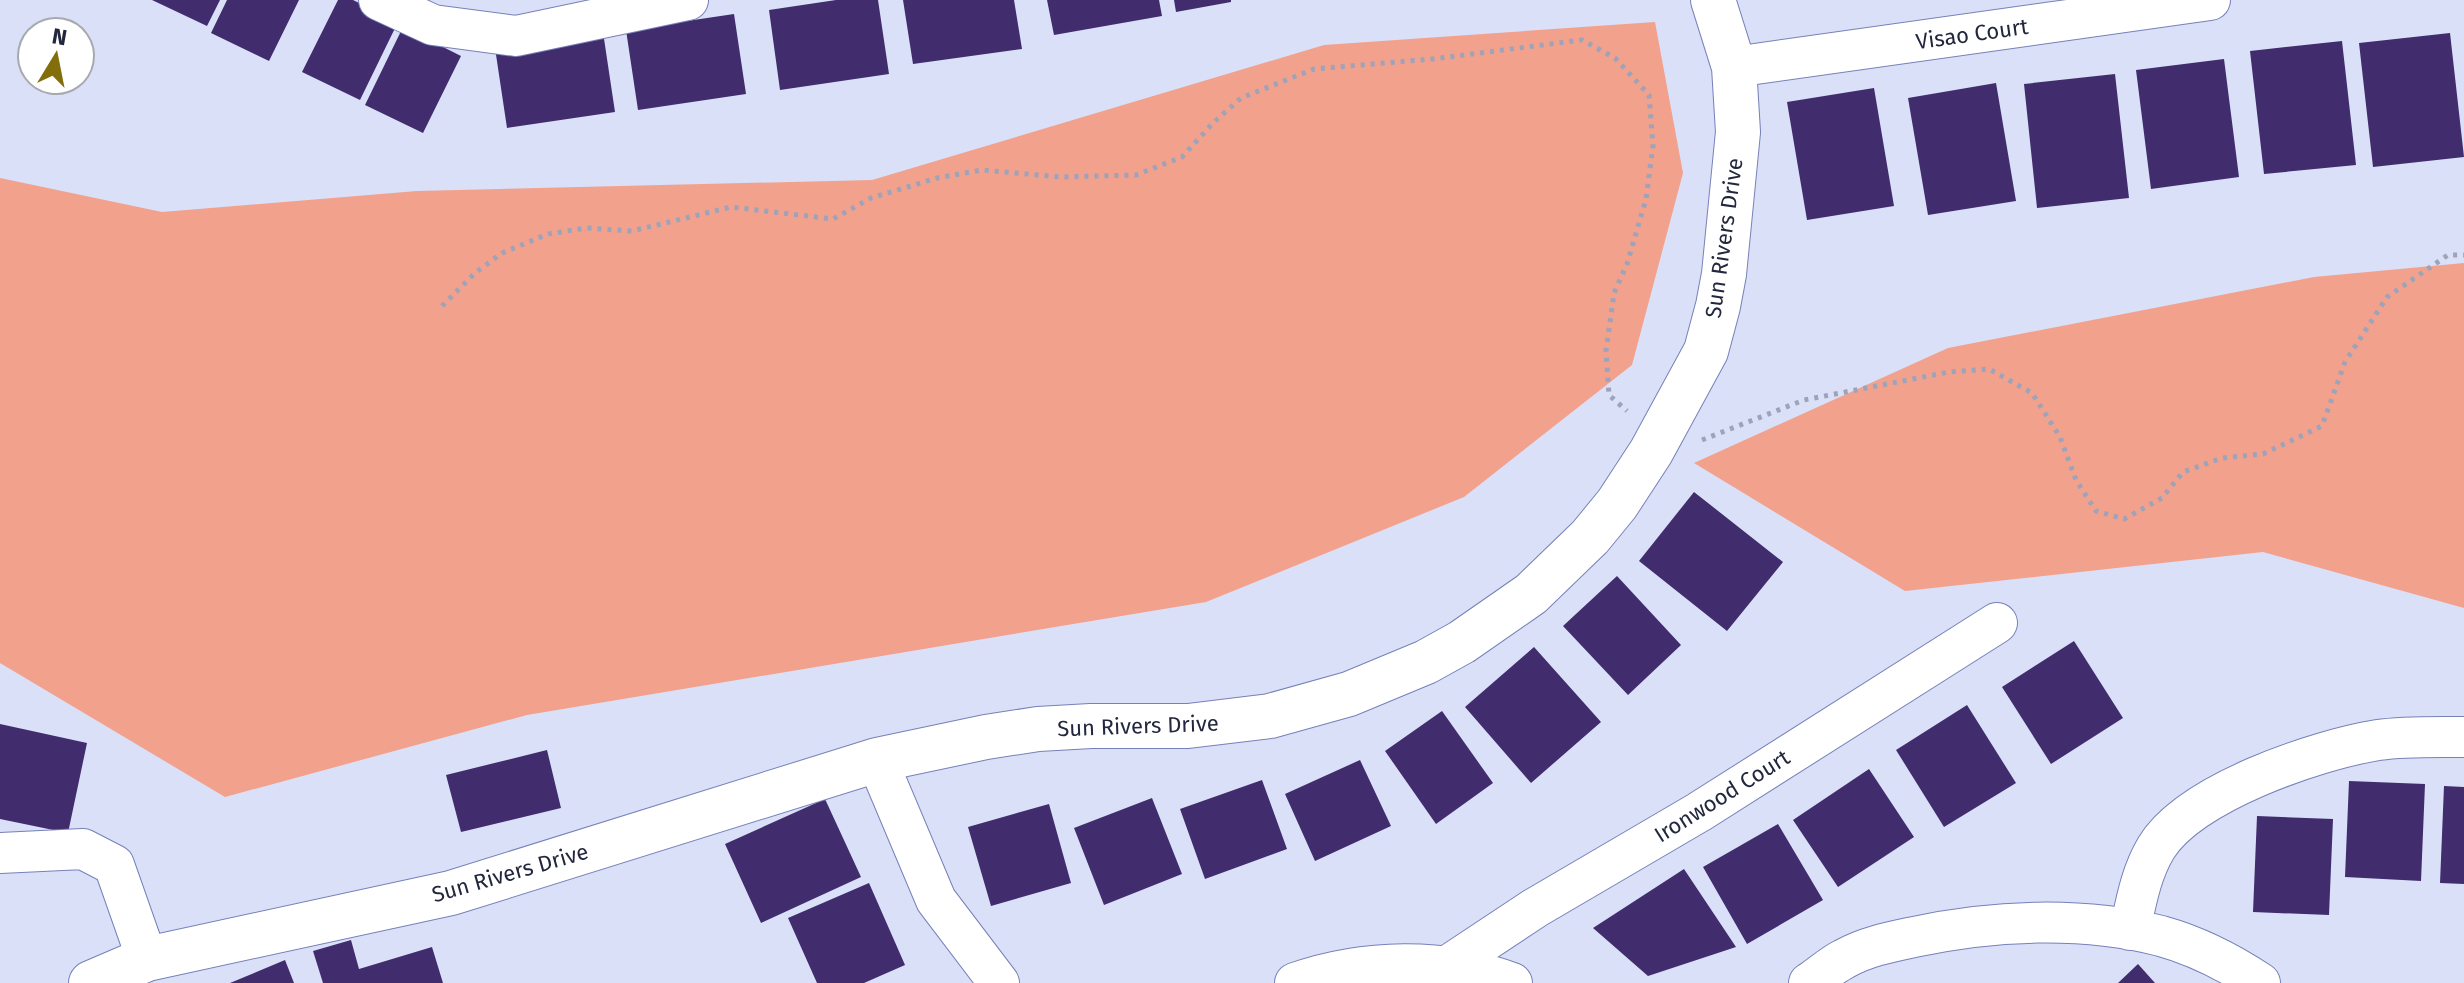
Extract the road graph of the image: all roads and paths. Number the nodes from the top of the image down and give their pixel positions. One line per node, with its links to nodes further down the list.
1 (379, 0): 2 (street)
2 (688, 0)
3 (1713, 0): 5 (street, Sun Rivers Drive)
4 (2210, 0): 5 (street, Visao Court)
5 (1734, 67): 12 (street, Sun Rivers Drive)
6 (2464, 255): 9 (path)
7 (442, 306): 8 (path)
8 (1634, 416)
9 (1696, 441)
10 (1997, 623): 16 (street, Ironwood Court)
11 (2464, 737): 14 (street)
12 (877, 760): 15 (street, Sun Rivers Drive); 18 (street)
13 (0, 853): 15 (street)
14 (2130, 930): 21 (street); 22 (street)
15 (147, 959): 17 (street, Sun Rivers Drive)
16 (1446, 967): 19 (street); 20 (street)
17 (91, 983)
18 (999, 983)
19 (1295, 983)
20 (1512, 983)
21 (1809, 983)
22 (2260, 983)

